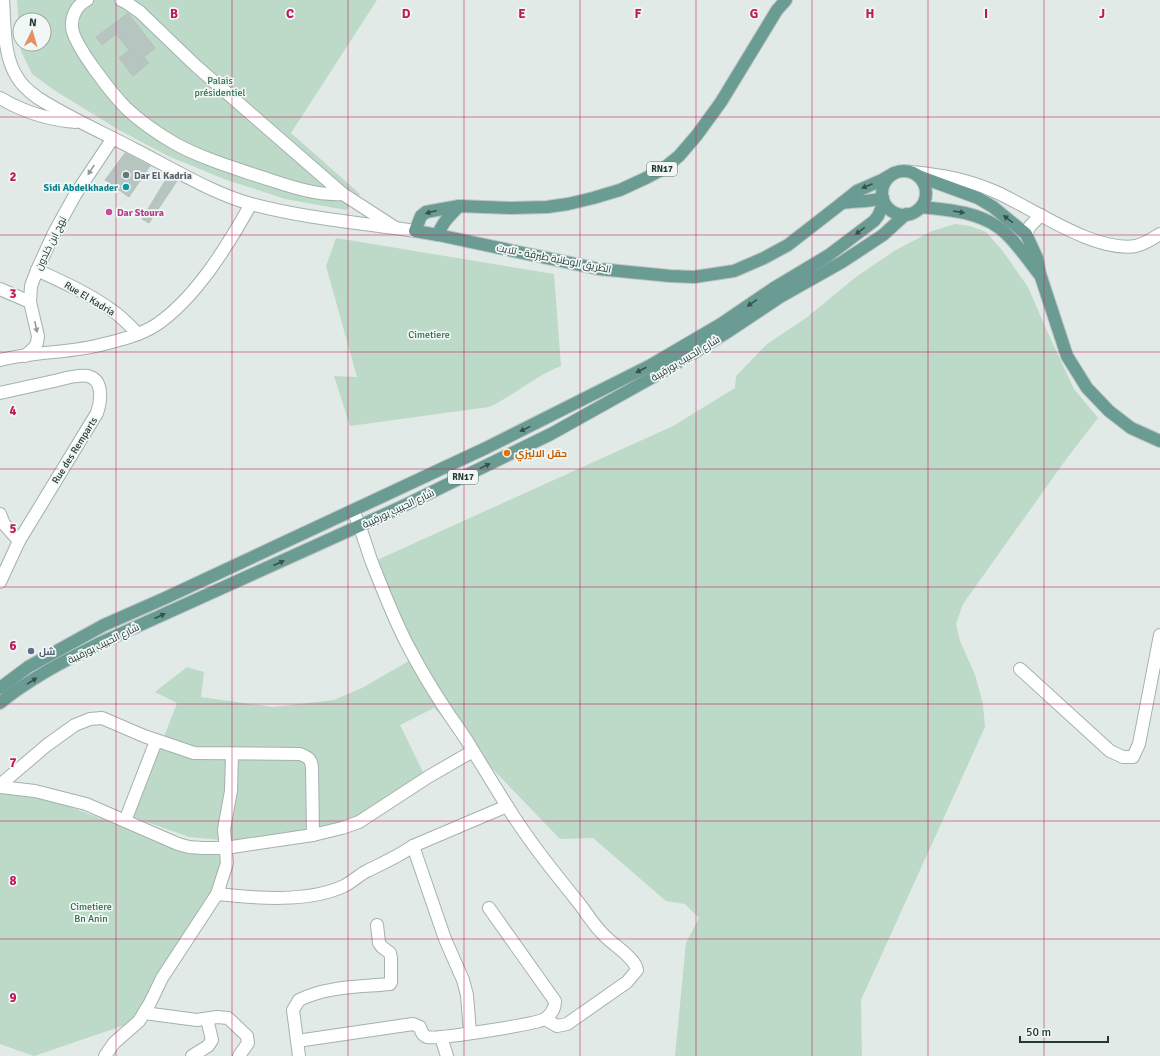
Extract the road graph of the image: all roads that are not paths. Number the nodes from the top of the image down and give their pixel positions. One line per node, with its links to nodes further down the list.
1 (3, 0): 6 (street)
2 (87, 0): 10 (street)
3 (121, 0): 10 (street)
4 (786, 0): 14 (main road, RN17)
5 (0, 98): 6 (street)
6 (80, 122): 7 (street)
7 (113, 138): 13 (street); 23 (street, نهج ابن خلدون, one-way to 23)
8 (894, 173): 9 (main road); 11 (main road, RN17); 12 (main road, الطريق الوطنية طبرقة - تلابت, one-way to 12)
9 (914, 174): 15 (main road); 17 (street); 21 (main road, one-way to 9)
10 (343, 194): 18 (street)
11 (884, 200): 12 (main road); 16 (main road); 32 (main road, شارع الحبيب بورقيبة / RN17, one-way to 32)
12 (842, 203): 20 (main road, الطريق الوطنية طبرقة - تلابت)
13 (251, 204): 18 (street); 27 (street)
14 (458, 206): 19 (main road, RN17, one-way to 19); 20 (main road)
15 (921, 207): 16 (main road, RN17); 24 (main road, one-way to 24)
16 (906, 214): 34 (main road, شارع الحبيب بورقيبة / RN17, one-way to 16)
17 (1041, 215): 21 (street); 22 (street)
18 (397, 229): 19 (street)
19 (415, 231): 20 (main road, الطريق الوطنية طبرقة - تلابت)
20 (438, 234)
21 (1026, 234): 24 (main road)
22 (1160, 234)
23 (37, 270): 26 (street, نهج ابن خلدون); 27 (street, Rue El Kadria)
24 (1040, 274): 31 (main road)
25 (0, 289): 26 (street)
26 (30, 302): 28 (street, نهج ابن خلدون, one-way to 28)
27 (138, 334): 28 (street)
28 (25, 356): 29 (street)
29 (0, 360)
30 (0, 393): 35 (street, Rue des Remparts)
31 (1160, 441)
32 (353, 511): 34 (street); 39 (main road, شارع الحبيب بورقيبة / RN17)
33 (0, 514): 35 (street)
34 (360, 526): 40 (main road, شارع الحبيب بورقيبة / RN17, one-way to 34); 42 (street)
35 (19, 541): 36 (street, Rue des Remparts)
36 (0, 582)
37 (1160, 635): 38 (street)
38 (1020, 669)
39 (0, 688)
40 (0, 703)
41 (156, 740): 43 (street); 44 (street); 46 (street)
42 (473, 751): 45 (street); 47 (street)
43 (232, 754): 47 (street); 49 (street)
44 (0, 786): 46 (street)
45 (507, 806): 48 (street); 55 (street)
46 (125, 821): 49 (street)
47 (313, 835): 49 (street)
48 (413, 846): 50 (street); 56 (street)
49 (225, 848): 50 (street)
50 (217, 894): 53 (street)
51 (490, 908): 55 (street)
52 (377, 925): 58 (street)
53 (144, 1013): 54 (street); 60 (street)
54 (207, 1019): 59 (street); 61 (street)
55 (545, 1019): 56 (street)
56 (470, 1033): 57 (street)
57 (442, 1037): 58 (street); 63 (street)
58 (297, 1041): 62 (street)
59 (244, 1054)
60 (105, 1056)
61 (192, 1056)
62 (299, 1056)
63 (447, 1056)

